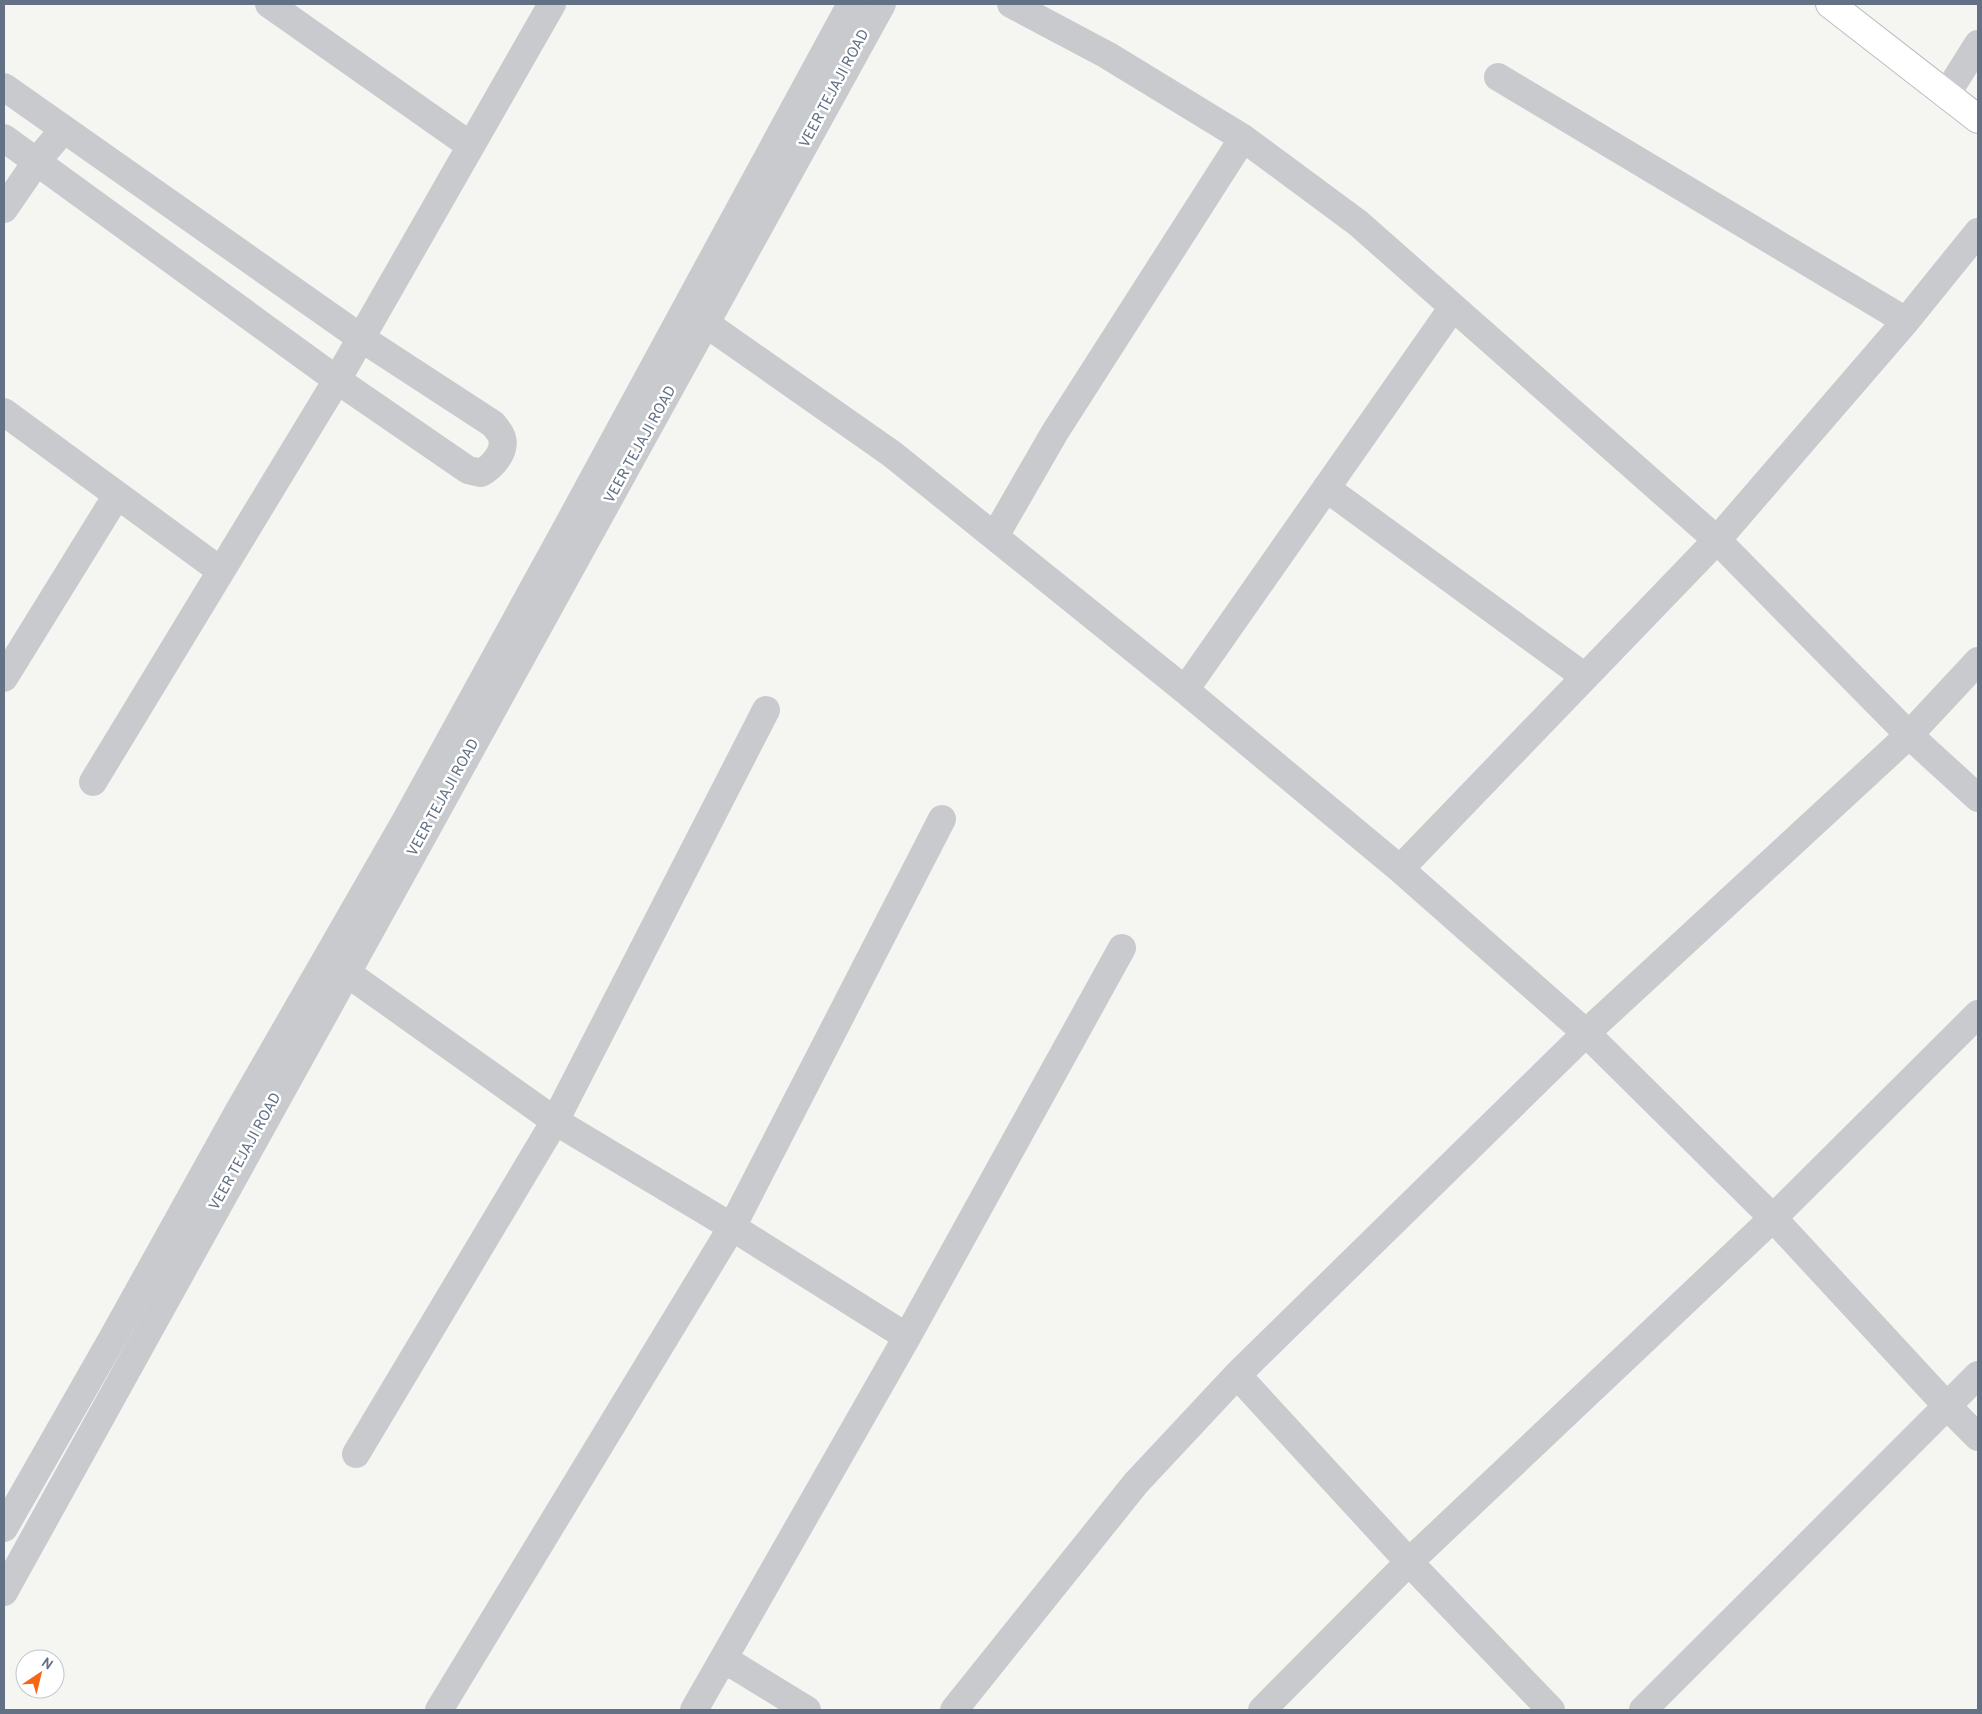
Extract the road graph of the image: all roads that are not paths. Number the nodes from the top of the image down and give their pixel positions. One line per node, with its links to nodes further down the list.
1 (552, 4): 15 (street)
2 (850, 4): 53 (street, VEER TEJAJI ROAD)
3 (882, 4): 21 (street, VEER TEJAJI ROAD)
4 (1011, 4): 14 (street)
5 (1830, 4): 10 (main road)
6 (281, 7): 15 (street)
7 (1978, 44): 10 (street)
8 (1498, 77): 20 (street)
9 (4, 87): 12 (street)
10 (1946, 94): 11 (main road)
11 (1978, 119)
12 (64, 129): 16 (street); 22 (street)
13 (4, 138): 16 (street)
14 (1243, 138): 19 (street); 27 (street)
15 (471, 146): 22 (street)
16 (37, 161): 17 (street); 23 (street)
17 (4, 209)
18 (1978, 232): 20 (street)
19 (1453, 307): 25 (street); 28 (street)
20 (1906, 321): 28 (street)
21 (708, 325): 27 (street); 41 (street, VEER TEJAJI ROAD)
22 (361, 338): 23 (street); 23 (street)
23 (337, 380): 29 (street)
24 (4, 412): 26 (street)
25 (1326, 488): 31 (street); 33 (street)
26 (117, 495): 29 (street); 32 (street)
27 (995, 536): 33 (street)
28 (1717, 540): 31 (street); 35 (street)
29 (221, 572): 36 (street)
30 (1978, 661): 35 (street)
31 (1585, 677): 39 (street)
32 (4, 678)
33 (1185, 690): 39 (street)
34 (766, 710): 44 (street)
35 (1909, 735): 37 (street); 43 (street)
36 (93, 782)
37 (1978, 798)
38 (942, 819): 46 (street)
39 (1400, 869): 43 (street)
40 (1122, 948): 47 (street)
41 (347, 973): 44 (street); 55 (street, VEER TEJAJI ROAD)
42 (1978, 1014): 45 (street)
43 (1586, 1033): 45 (street); 48 (street)
44 (555, 1120): 46 (street); 52 (street)
45 (1773, 1218): 50 (street); 54 (street)
46 (732, 1227): 47 (street); 57 (street)
47 (907, 1338): 56 (street)
48 (1237, 1375): 54 (street); 60 (street)
49 (1978, 1375): 50 (street)
50 (1947, 1406): 51 (street); 63 (street)
51 (1978, 1437)
52 (356, 1454)
53 (4, 1528)
54 (1409, 1562): 61 (street); 62 (street)
55 (4, 1592)
56 (724, 1659): 58 (street); 59 (street)
57 (439, 1710)
58 (694, 1710)
59 (807, 1710)
60 (954, 1710)
61 (1262, 1710)
62 (1551, 1710)
63 (1643, 1710)

